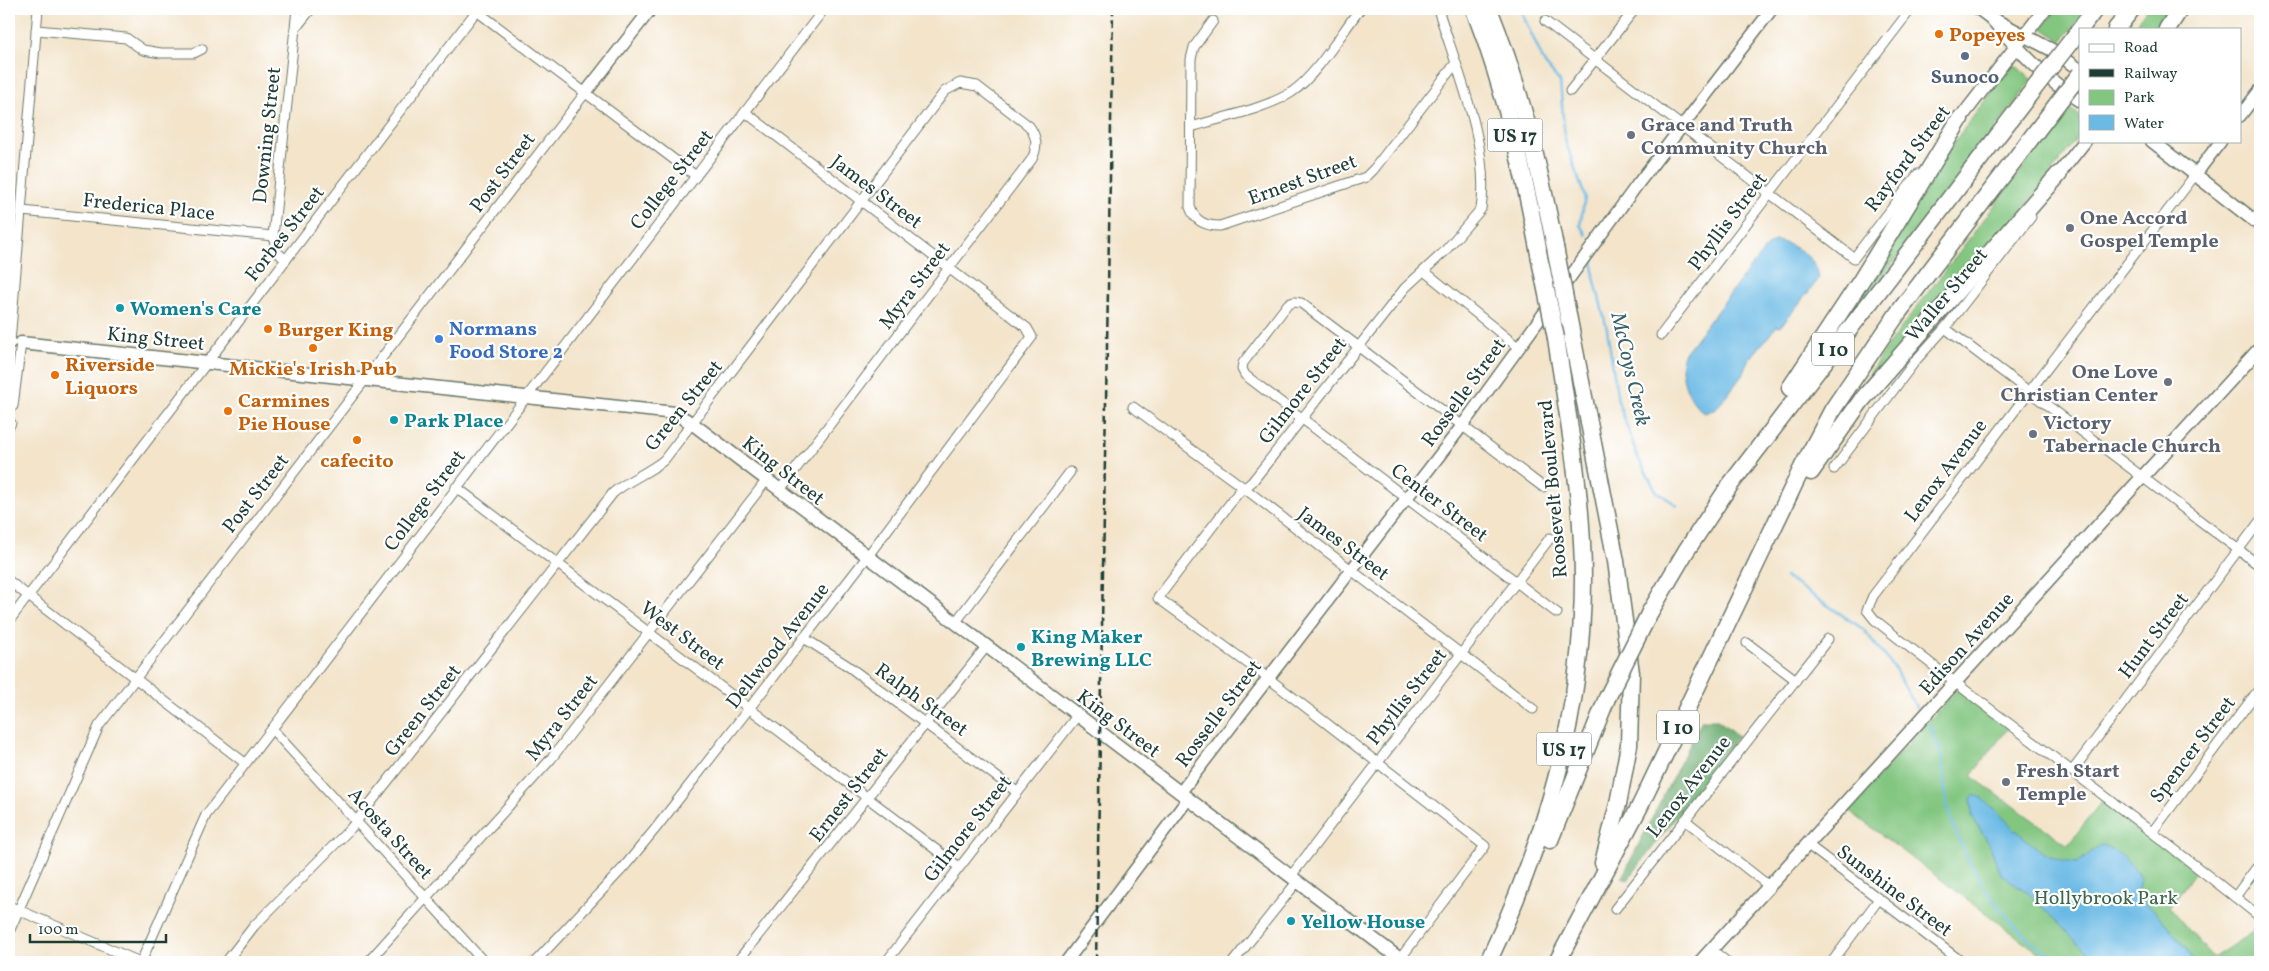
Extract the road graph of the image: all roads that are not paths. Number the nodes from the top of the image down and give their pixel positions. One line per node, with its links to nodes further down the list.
1 (38, 9): 28 (street)
2 (297, 9): 27 (street, Downing Street)
3 (311, 9): 27 (street)
4 (476, 9): 39 (street); 58 (street, Forbes Street)
5 (651, 9): 39 (street, Post Street)
6 (824, 9): 42 (street, College Street)
7 (1360, 9): 46 (street)
8 (1438, 9): 34 (street)
9 (1474, 9): 151 (highway, Roosevelt Boulevard / US 17, bridge)
10 (1489, 9): 131 (highway, Roosevelt Boulevard / US 17, bridge)
11 (1636, 9): 33 (street)
12 (1772, 9): 45 (street, Rosselle Street)
13 (1911, 9): 53 (street, Phyllis Street)
14 (1979, 9): 20 (main road)
15 (2045, 9): 30 (main road, Rayford Street)
16 (2095, 9): 23 (highway, I 10, bridge)
17 (2132, 9): 24 (highway)
18 (2180, 9): 25 (highway)
19 (2189, 9): 26 (street)
20 (1991, 18): 30 (main road); 31 (main road)
21 (1213, 20): 46 (street)
22 (1545, 21): 33 (street)
23 (2081, 28)
24 (2117, 28)
25 (2168, 28)
26 (2174, 28)
27 (295, 29): 57 (street, Downing Street)
28 (36, 30): 32 (street); 55 (street)
29 (2079, 31): 77 (highway, I 10, bridge)
30 (2026, 34): 31 (main road, Rayford Street); 35 (main road)
31 (2016, 47): 40 (main road); 44 (main road, Rayford Street)
32 (202, 49)
33 (1596, 60): 38 (street); 45 (street)
34 (1455, 64): 46 (street, Ernest Street); 60 (street, Gilmore Street)
35 (2079, 69)
36 (2079, 75): 90 (highway, I 10, bridge)
37 (2260, 90): 43 (street)
38 (1570, 91)
39 (586, 92): 52 (street); 69 (street, Post Street)
40 (2079, 100)
41 (999, 103): 54 (street, Green Street); 59 (street, Myra Street)
42 (745, 112): 52 (street, College Street); 54 (street, James Street)
43 (2242, 113)
44 (1960, 119): 53 (street, Rayford Street); 77 (highway)
45 (1682, 126): 53 (street); 66 (street, Rosselle Street)
46 (1191, 127)
47 (2084, 142): 50 (main road, Waller Street)
48 (2153, 142): 51 (main road)
49 (2220, 142): 51 (street, Lenox Avenue)
50 (2060, 174): 61 (street, Waller Street); 90 (highway)
51 (2195, 175): 56 (main road); 70 (street, Lenox Avenue)
52 (696, 176): 71 (street, College Street)
53 (1770, 193): 62 (street, Phyllis Street)
54 (861, 201): 59 (street, James Street); 75 (street, Green Street)
55 (22, 211): 57 (street, Frederica Place); 64 (street)
56 (2260, 225)
57 (273, 236): 58 (street)
58 (286, 260): 68 (street, Forbes Street)
59 (949, 268): 63 (street, James Street); 85 (street, Myra Street)
60 (1424, 271): 65 (street, Gilmore Street); 66 (street)
61 (1945, 328): 70 (street); 78 (street, Waller Street)
62 (1661, 335)
63 (1032, 337): 91 (street, Dellwood Avenue)
64 (13, 343): 68 (main road, King Street); 72 (street)
65 (1358, 347): 74 (street, Gilmore Street); 74 (street, Center Street); 76 (street)
66 (1519, 348): 76 (street, Rosselle Street)
67 (2260, 348): 80 (main road, Edison Avenue)
68 (207, 362): 69 (main road, King Street); 97 (street, Forbes Street)
69 (367, 379): 71 (main road, King Street); 107 (street, Post Street)
70 (2029, 392): 80 (street); 110 (street, Lenox Avenue)
71 (526, 395): 75 (main road, King Street); 83 (street, College Street)
72 (14, 406)
73 (1133, 407): 84 (street, James Street)
74 (1303, 419): 84 (street, Gilmore Street); 86 (street, Center Street)
75 (692, 424): 81 (main road, King Street); 92 (street, Green Street)
76 (1462, 426): 82 (street); 86 (street, Rosselle Street)
77 (1768, 434): 151 (highway, I 10, bridge)
78 (1834, 469)
79 (1070, 472): 100 (street)
80 (2143, 477): 89 (street); 110 (main road, Edison Avenue)
81 (766, 481): 85 (main road, King Street); 101 (street, Myra Street)
82 (1543, 486)
83 (456, 487): 92 (street, West Street); 116 (street, College Street)
84 (1244, 488): 94 (street, James Street); 108 (street, Gilmore Street)
85 (779, 491): 91 (main road, King Street)
86 (1407, 499): 94 (street, Rosselle Street); 96 (street, Center Street)
87 (2260, 521): 89 (street, Hunt Street)
88 (1550, 538): 96 (street, Phyllis Street)
89 (2239, 550): 93 (street); 119 (street, Hunt Street)
90 (1760, 556): 131 (highway, I 10)
91 (867, 557): 100 (main road, King Street); 102 (street, Dellwood Avenue)
92 (560, 564): 101 (street, West Street); 124 (street, Green Street)
93 (2260, 566)
94 (1352, 570): 106 (street, James Street); 108 (street, Rosselle Street)
95 (9, 581): 97 (street)
96 (1517, 582): 98 (street, Center Street); 106 (street, Phyllis Street)
97 (28, 596): 99 (street, Forbes Street); 107 (street)
98 (1557, 613)
99 (9, 621)
100 (955, 623): 105 (main road, King Street)
101 (650, 632): 112 (street, West Street); 133 (street, Myra Street)
102 (804, 638): 112 (street, Dellwood Avenue); 115 (street, Ralph Street)
103 (1828, 639): 109 (street, Lenox Avenue)
104 (1747, 643): 109 (street)
105 (986, 647): 114 (main road, King Street); 115 (street, Ernest Street)
106 (1461, 654): 113 (street, James Street); 117 (street, Phyllis Street)
107 (135, 678): 118 (street); 137 (street, Post Street)
108 (1268, 678): 117 (street); 121 (street, Rosselle Street)
109 (1796, 680): 123 (street, Lenox Avenue)
110 (1955, 683): 119 (street); 126 (main road, Edison Avenue)
111 (2260, 688): 125 (street, Spencer Street)
112 (750, 707): 122 (street, West Street); 146 (street, Dellwood Avenue)
113 (1533, 709)
114 (1077, 716): 120 (street, Gilmore Street); 121 (main road, King Street)
115 (925, 723): 120 (street, Ralph Street); 122 (street, Ernest Street)
116 (272, 729): 118 (street, College Street); 124 (street, Acosta Street)
117 (1377, 762): 129 (street, Phyllis Street); 141 (street)
118 (245, 763): 142 (street, College Street)
119 (2073, 770): 125 (street)
120 (1017, 792): 128 (street, Gilmore Street)
121 (1184, 796): 129 (main road, King Street); 149 (street, Rosselle Street)
122 (868, 797): 128 (street, West Street); 147 (street, Ernest Street)
123 (1685, 820): 130 (street); 136 (street, Lenox Avenue)
124 (357, 821): 133 (street, Acosta Street); 143 (street, Green Street)
125 (2153, 831): 132 (street)
126 (1808, 845): 130 (main road, Edison Avenue); 134 (street, Sunshine Street)
127 (2260, 863): 132 (street)
128 (959, 867): 148 (street, Gilmore Street)
129 (1294, 879): 141 (main road, King Street); 150 (street, Phyllis Street)
130 (1769, 886): 140 (main road, Edison Avenue)
131 (1593, 896): 152 (highway, I 10)
132 (2235, 897): 138 (street)
133 (426, 898): 144 (street, Myra Street); 145 (street, Acosta Street)
134 (1879, 899): 155 (street); 156 (street, Sunshine Street)
135 (9, 906): 137 (street)
136 (1615, 909)
137 (18, 910): 139 (street, Post Street); 142 (street)
138 (2260, 918)
139 (9, 932)
140 (1712, 950): 153 (main road, Edison Avenue); 154 (street)
141 (1402, 961)
142 (140, 962)
143 (226, 962)
144 (368, 962)
145 (484, 962)
146 (535, 962)
147 (737, 962)
148 (886, 962)
149 (1066, 962)
150 (1233, 962)
151 (1490, 962)
152 (1557, 962)
153 (1700, 962)
154 (1727, 962)
155 (1832, 962)
156 (1962, 962)

